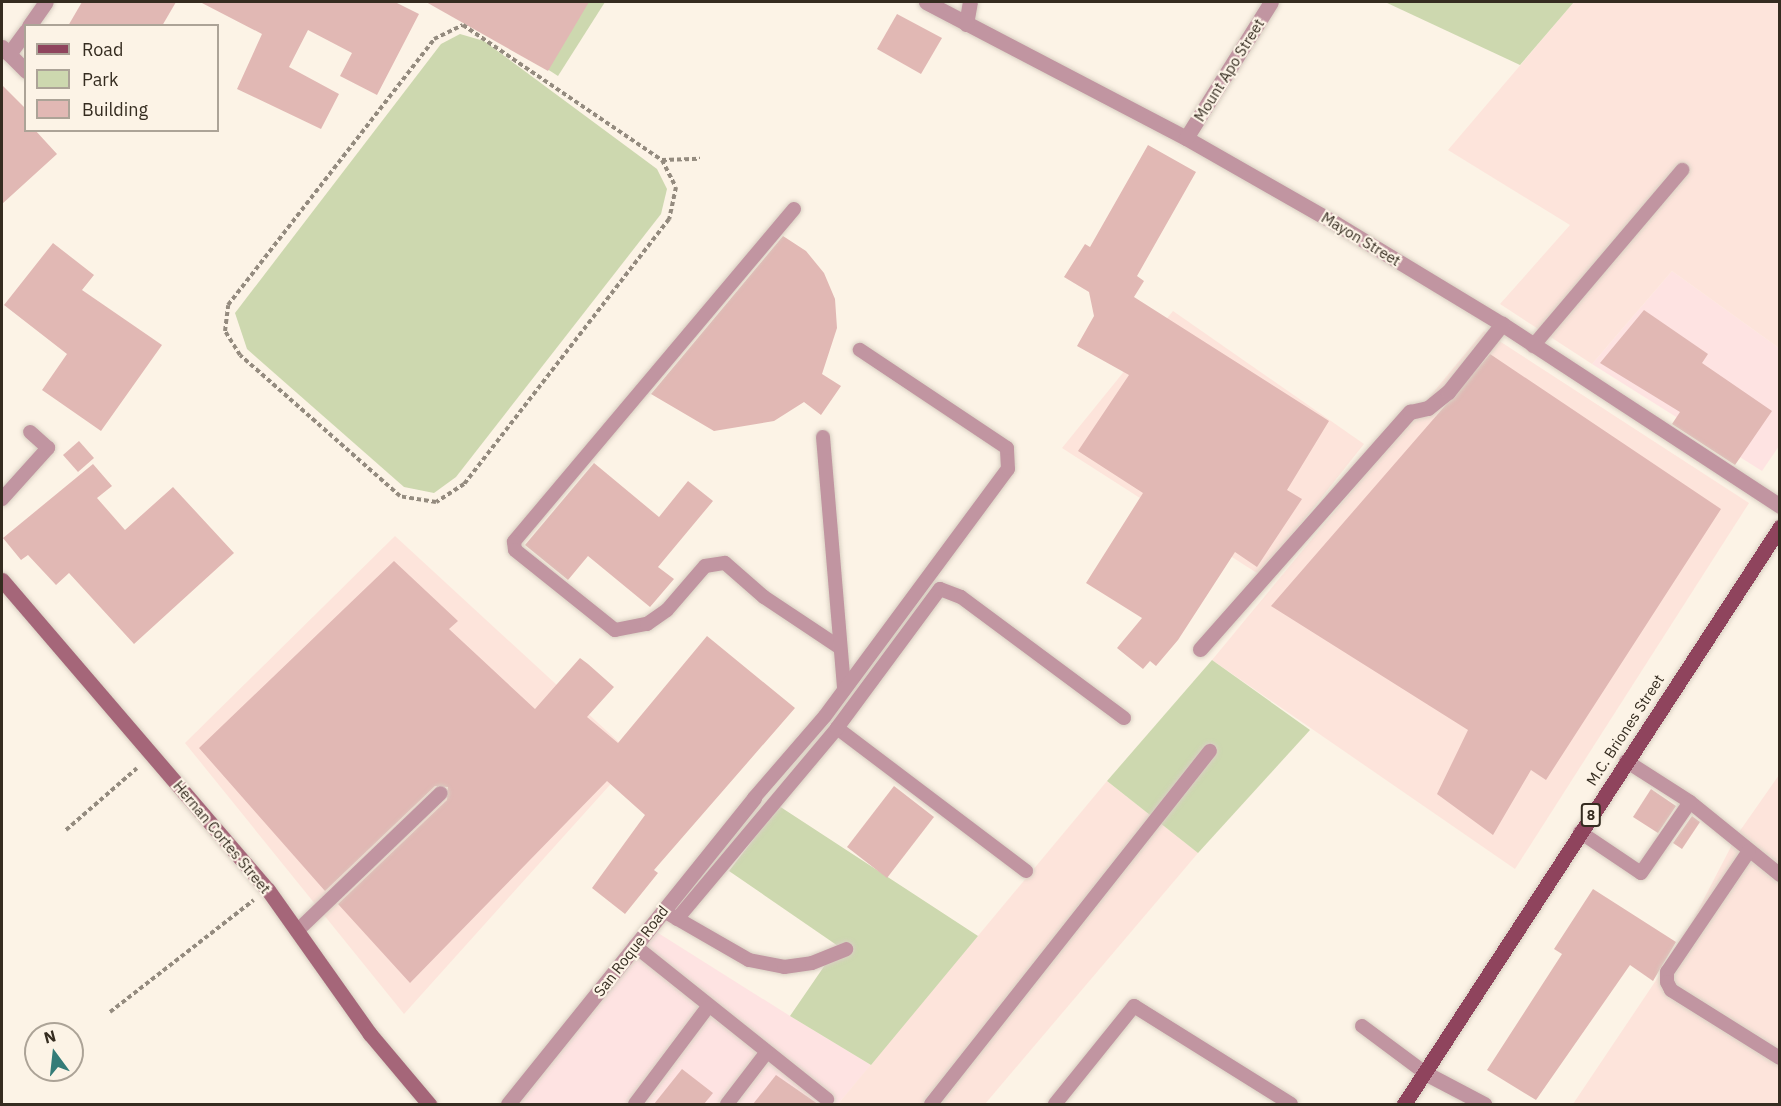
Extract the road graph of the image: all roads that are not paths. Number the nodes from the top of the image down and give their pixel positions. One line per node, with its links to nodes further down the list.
1 (46, 2): 5 (street)
2 (926, 2): 6 (street, Mayon Street)
3 (970, 2): 6 (street)
4 (1271, 2): 10 (street, Mount Apo Street)
5 (30, 24)
6 (966, 24): 10 (street, Mayon Street)
7 (24, 33): 8 (street)
8 (5, 51): 9 (street)
9 (24, 69)
10 (1186, 138): 13 (street, Mayon Street)
11 (1682, 171): 14 (lane)
12 (794, 209): 22 (lane)
13 (1502, 324): 14 (street, Mayon Street); 23 (street)
14 (1533, 346): 19 (street, Mayon Street)
15 (860, 350): 24 (lane)
16 (30, 432): 18 (lane)
17 (823, 437): 22 (lane)
18 (2, 499)
19 (1779, 506)
20 (1779, 527): 28 (main road, M.C. Briones Street / 8)
21 (2, 580): 38 (main road, Hernan Cortes Street)
22 (839, 647): 24 (lane)
23 (1200, 649)
24 (844, 689): 30 (lane)
25 (1124, 718): 26 (lane)
26 (837, 728): 34 (lane); 37 (lane)
27 (1210, 752): 51 (lane)
28 (1626, 761): 31 (lane); 32 (main road, M.C. Briones Street / 8)
29 (441, 793): 38 (lane)
30 (754, 798): 36 (street, San Roque Road)
31 (1690, 802): 32 (lane); 33 (lane)
32 (1580, 832): 45 (main road, M.C. Briones Street / 8)
33 (1749, 851): 35 (lane); 44 (lane)
34 (1026, 871)
35 (1779, 875)
36 (663, 910): 37 (lane); 39 (street, San Roque Road)
37 (677, 919): 40 (lane)
38 (297, 931): 47 (main road, Hernan Cortes Street)
39 (635, 946): 41 (lane); 48 (street, San Roque Road)
40 (846, 949)
41 (707, 1008): 43 (lane); 49 (lane)
42 (1362, 1026): 45 (lane)
43 (766, 1053): 46 (lane); 50 (lane)
44 (1779, 1058)
45 (1425, 1073): 54 (main road, M.C. Briones Street / 8); 55 (street)
46 (827, 1099)
47 (429, 1104)
48 (508, 1104)
49 (634, 1104)
50 (727, 1104)
51 (931, 1104)
52 (1055, 1104): 53 (lane)
53 (1291, 1104)
54 (1404, 1104)
55 (1484, 1104)

